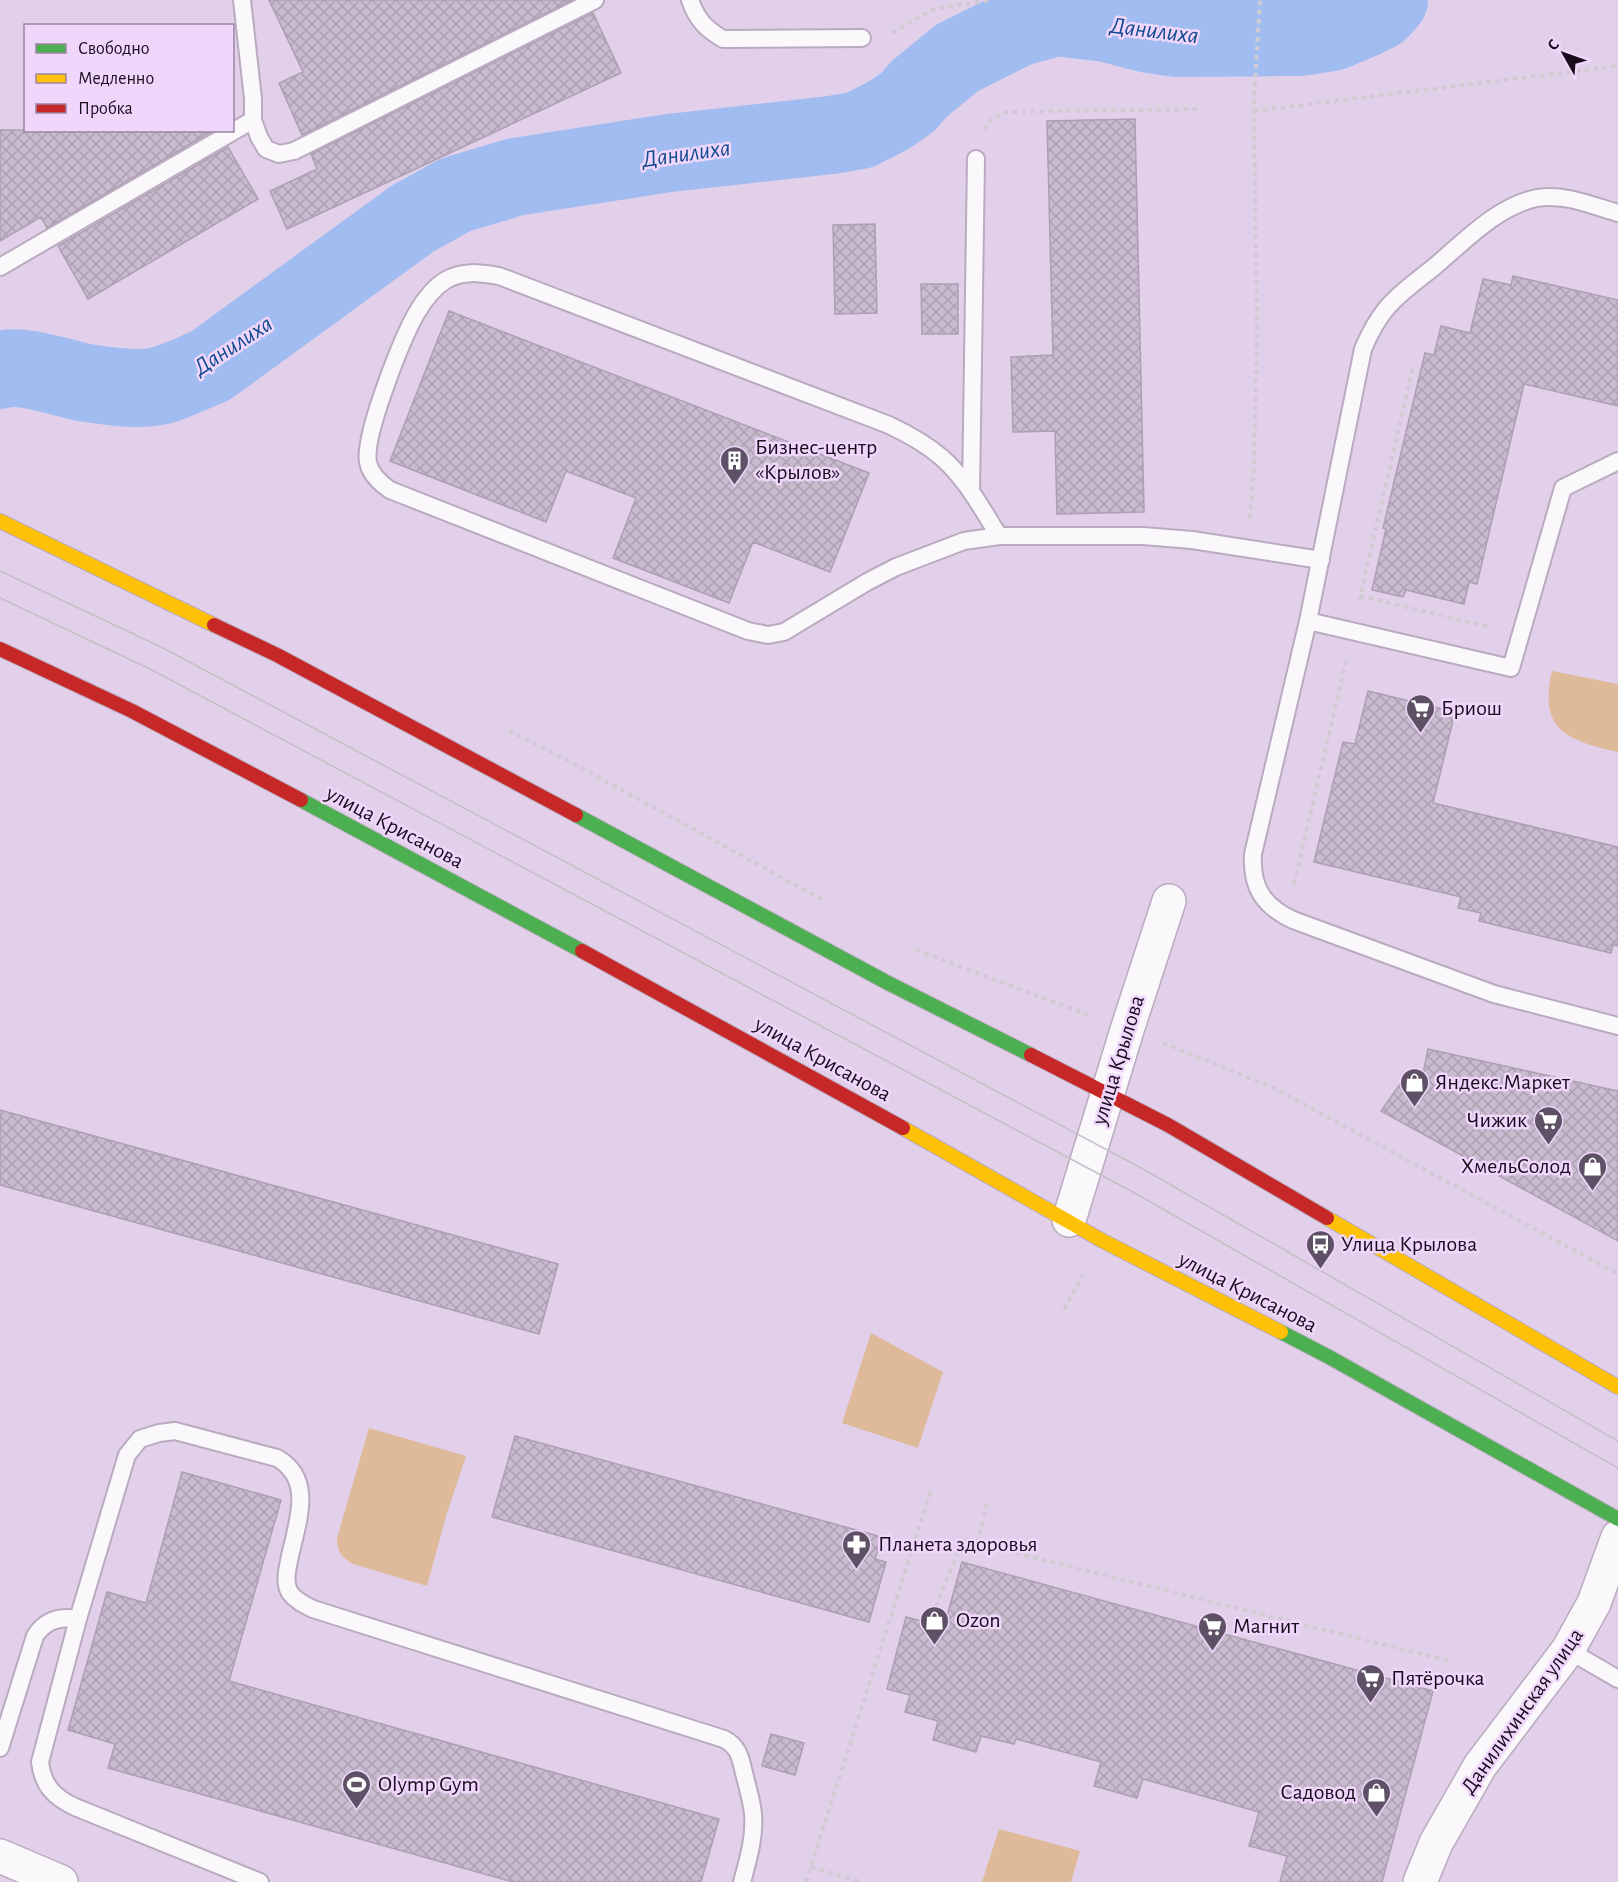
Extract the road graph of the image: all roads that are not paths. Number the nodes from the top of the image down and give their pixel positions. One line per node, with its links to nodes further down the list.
1 (242, 0): 5 (lane)
2 (595, 0): 5 (lane)
3 (690, 0): 4 (lane)
4 (862, 38)
5 (253, 120): 6 (lane)
6 (234, 131)
7 (232, 132): 10 (lane)
8 (976, 159): 12 (lane)
9 (1618, 213): 15 (lane)
10 (0, 267)
11 (1618, 461): 16 (lane)
12 (971, 492): 14 (lane); 14 (lane)
13 (0, 521): 20 (main road)
14 (999, 536): 15 (lane)
15 (1321, 560): 16 (lane)
16 (1308, 621): 19 (lane)
17 (0, 649): 21 (main road, улица Крисанова)
18 (1169, 901): 20 (street, улица Крылова)
19 (1618, 1026)
20 (1107, 1095): 21 (street, улица Крылова); 22 (main road)
21 (1069, 1220): 23 (main road, улица Крисанова)
22 (1618, 1387)
23 (1618, 1519)
24 (1618, 1537): 26 (street, Данилихинская улица)
25 (78, 1619): 28 (lane); 31 (lane); 32 (lane)
26 (1568, 1650): 27 (lane); 33 (street, Данилихинская улица)
27 (1618, 1679)
28 (0, 1748)
29 (0, 1856): 30 (street)
30 (61, 1882)
31 (260, 1882)
32 (742, 1882)
33 (1420, 1882)

